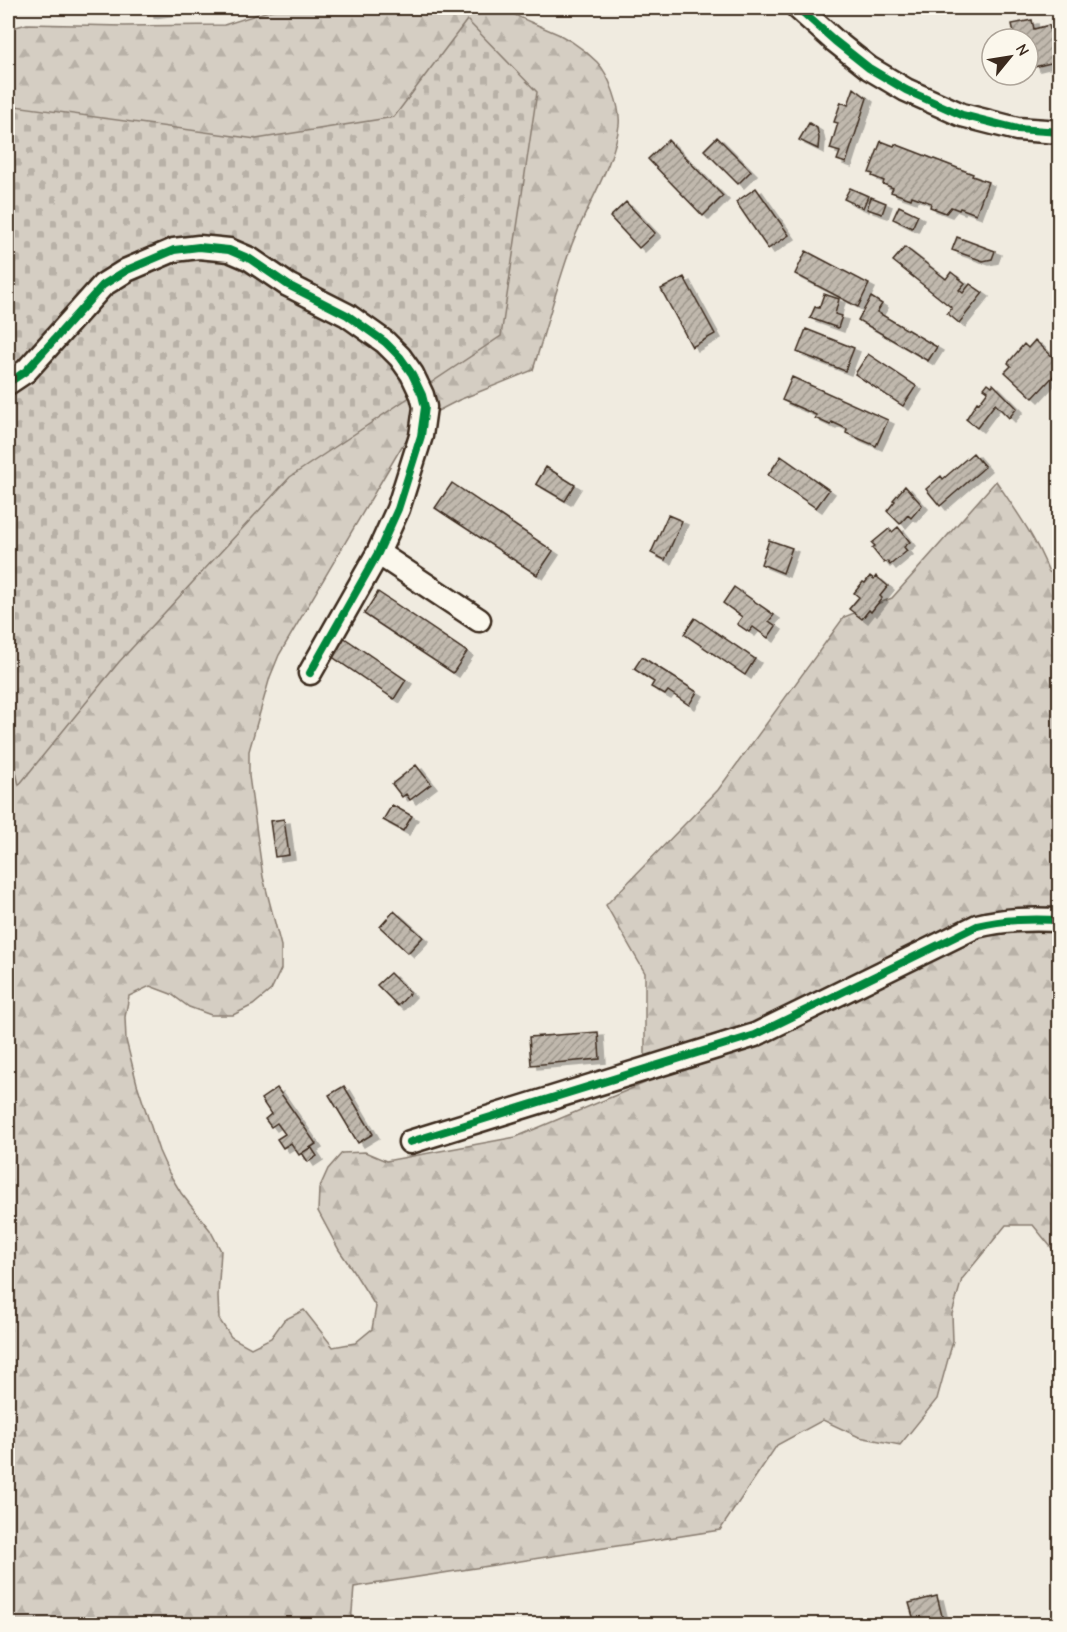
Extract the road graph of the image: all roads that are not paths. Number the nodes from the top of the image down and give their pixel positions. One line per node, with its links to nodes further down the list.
1 (798, 8): 2 (street)
2 (1059, 132)
3 (8, 383): 4 (street)
4 (378, 553): 5 (street); 6 (street)
5 (479, 620)
6 (310, 673)
7 (1059, 920): 8 (street)
8 (411, 1142)

